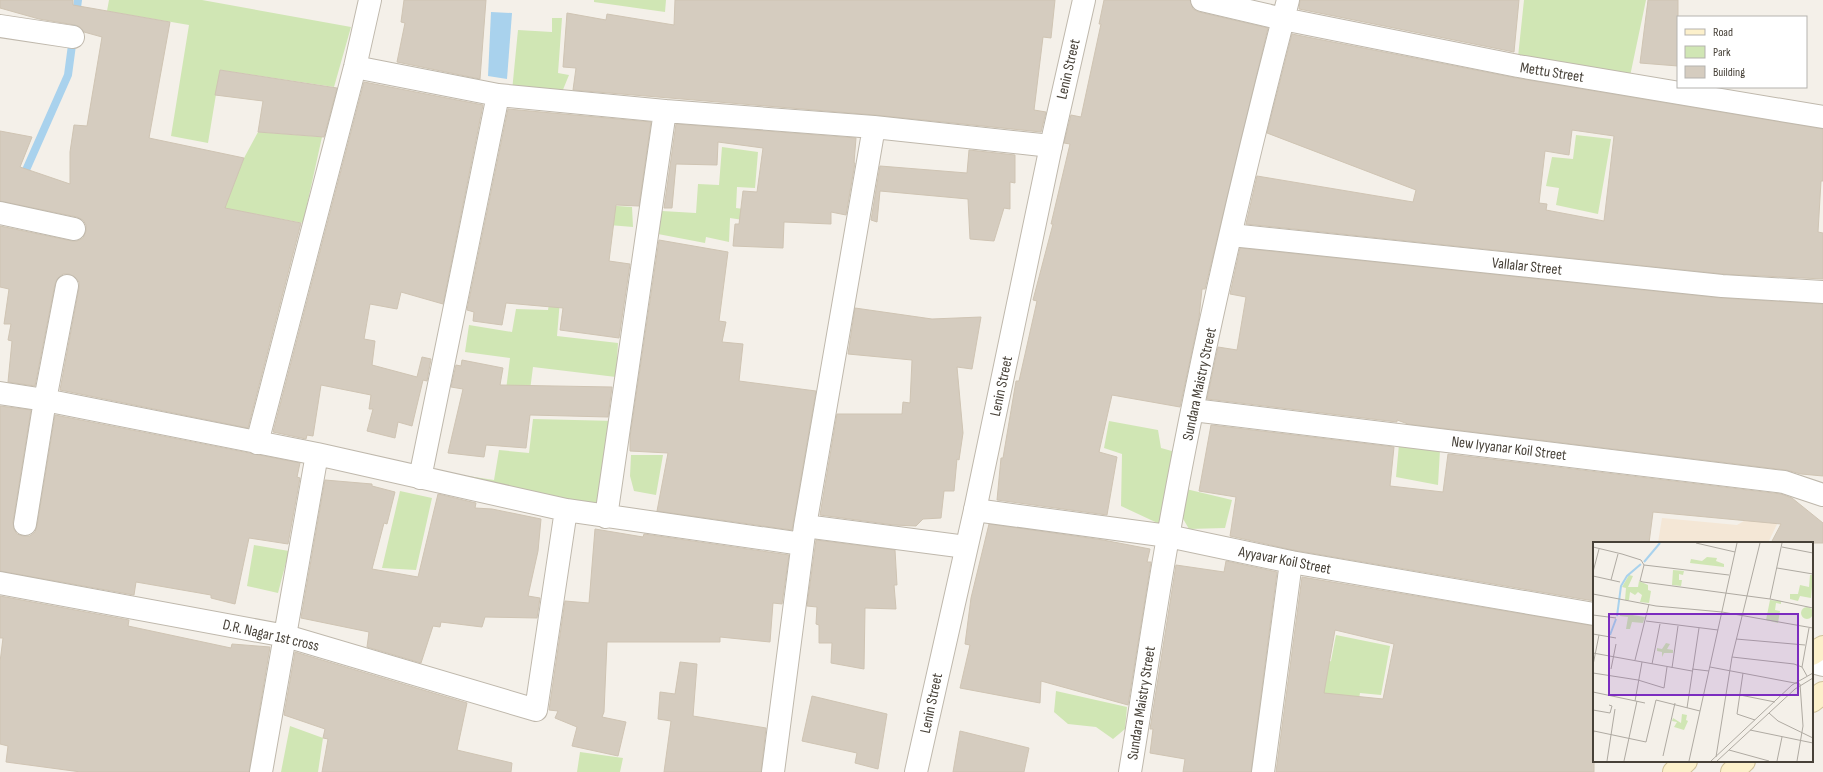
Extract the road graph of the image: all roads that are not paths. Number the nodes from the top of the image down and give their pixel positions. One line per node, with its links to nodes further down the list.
1 (370, 0): 7 (street)
2 (1084, 0): 12 (street, Lenin Street)
3 (1202, 0): 4 (street, Mettu Street)
4 (1285, 10): 10 (street, Mettu Street); 15 (street, Sundara Maistry Street)
5 (0, 26): 6 (street)
6 (73, 37)
7 (355, 67): 8 (street); 21 (street)
8 (498, 95): 9 (street); 23 (street)
9 (665, 111): 11 (street); 27 (street)
10 (1823, 117)
11 (874, 126): 12 (street); 29 (street)
12 (1051, 146): 26 (street, Lenin Street)
13 (0, 213): 14 (street)
14 (74, 229)
15 (1231, 235): 17 (street, Vallalar Street); 20 (street, Sundara Maistry Street)
16 (67, 286): 19 (street)
17 (1823, 292)
18 (0, 393): 19 (street)
19 (45, 400): 21 (street); 28 (street)
20 (1193, 410): 24 (street, New Iyyanar Koil Street); 30 (street, Sundara Maistry Street)
21 (257, 443): 22 (street)
22 (317, 454): 23 (street); 35 (street)
23 (420, 478): 25 (street)
24 (1823, 495)
25 (566, 510): 27 (street); 35 (street, D.R. Nagar 1st cross)
26 (975, 510): 30 (street, Ayyavar Koil Street); 31 (street, Lenin Street)
27 (606, 517): 29 (street)
28 (25, 524)
29 (804, 535): 31 (street); 45 (street)
30 (1168, 536): 32 (street, Ayyavar Koil Street); 47 (street, Sundara Maistry Street)
31 (966, 547): 46 (street, Lenin Street)
32 (1291, 562): 34 (street, Ayyavar Koil Street); 48 (street)
33 (0, 584): 35 (street, D.R. Nagar 1st cross)
34 (1593, 614)
35 (286, 636): 44 (street)
36 (1823, 647): 37 (main road)
37 (1813, 653)
38 (1813, 662): 39 (street)
39 (1823, 665)
40 (1823, 693): 41 (main road)
41 (1813, 700)
42 (1685, 762): 49 (main road)
43 (1743, 762): 50 (main road)
44 (261, 772)
45 (773, 772)
46 (916, 772)
47 (1130, 772)
48 (1263, 772)
49 (1674, 772)
50 (1732, 772)

